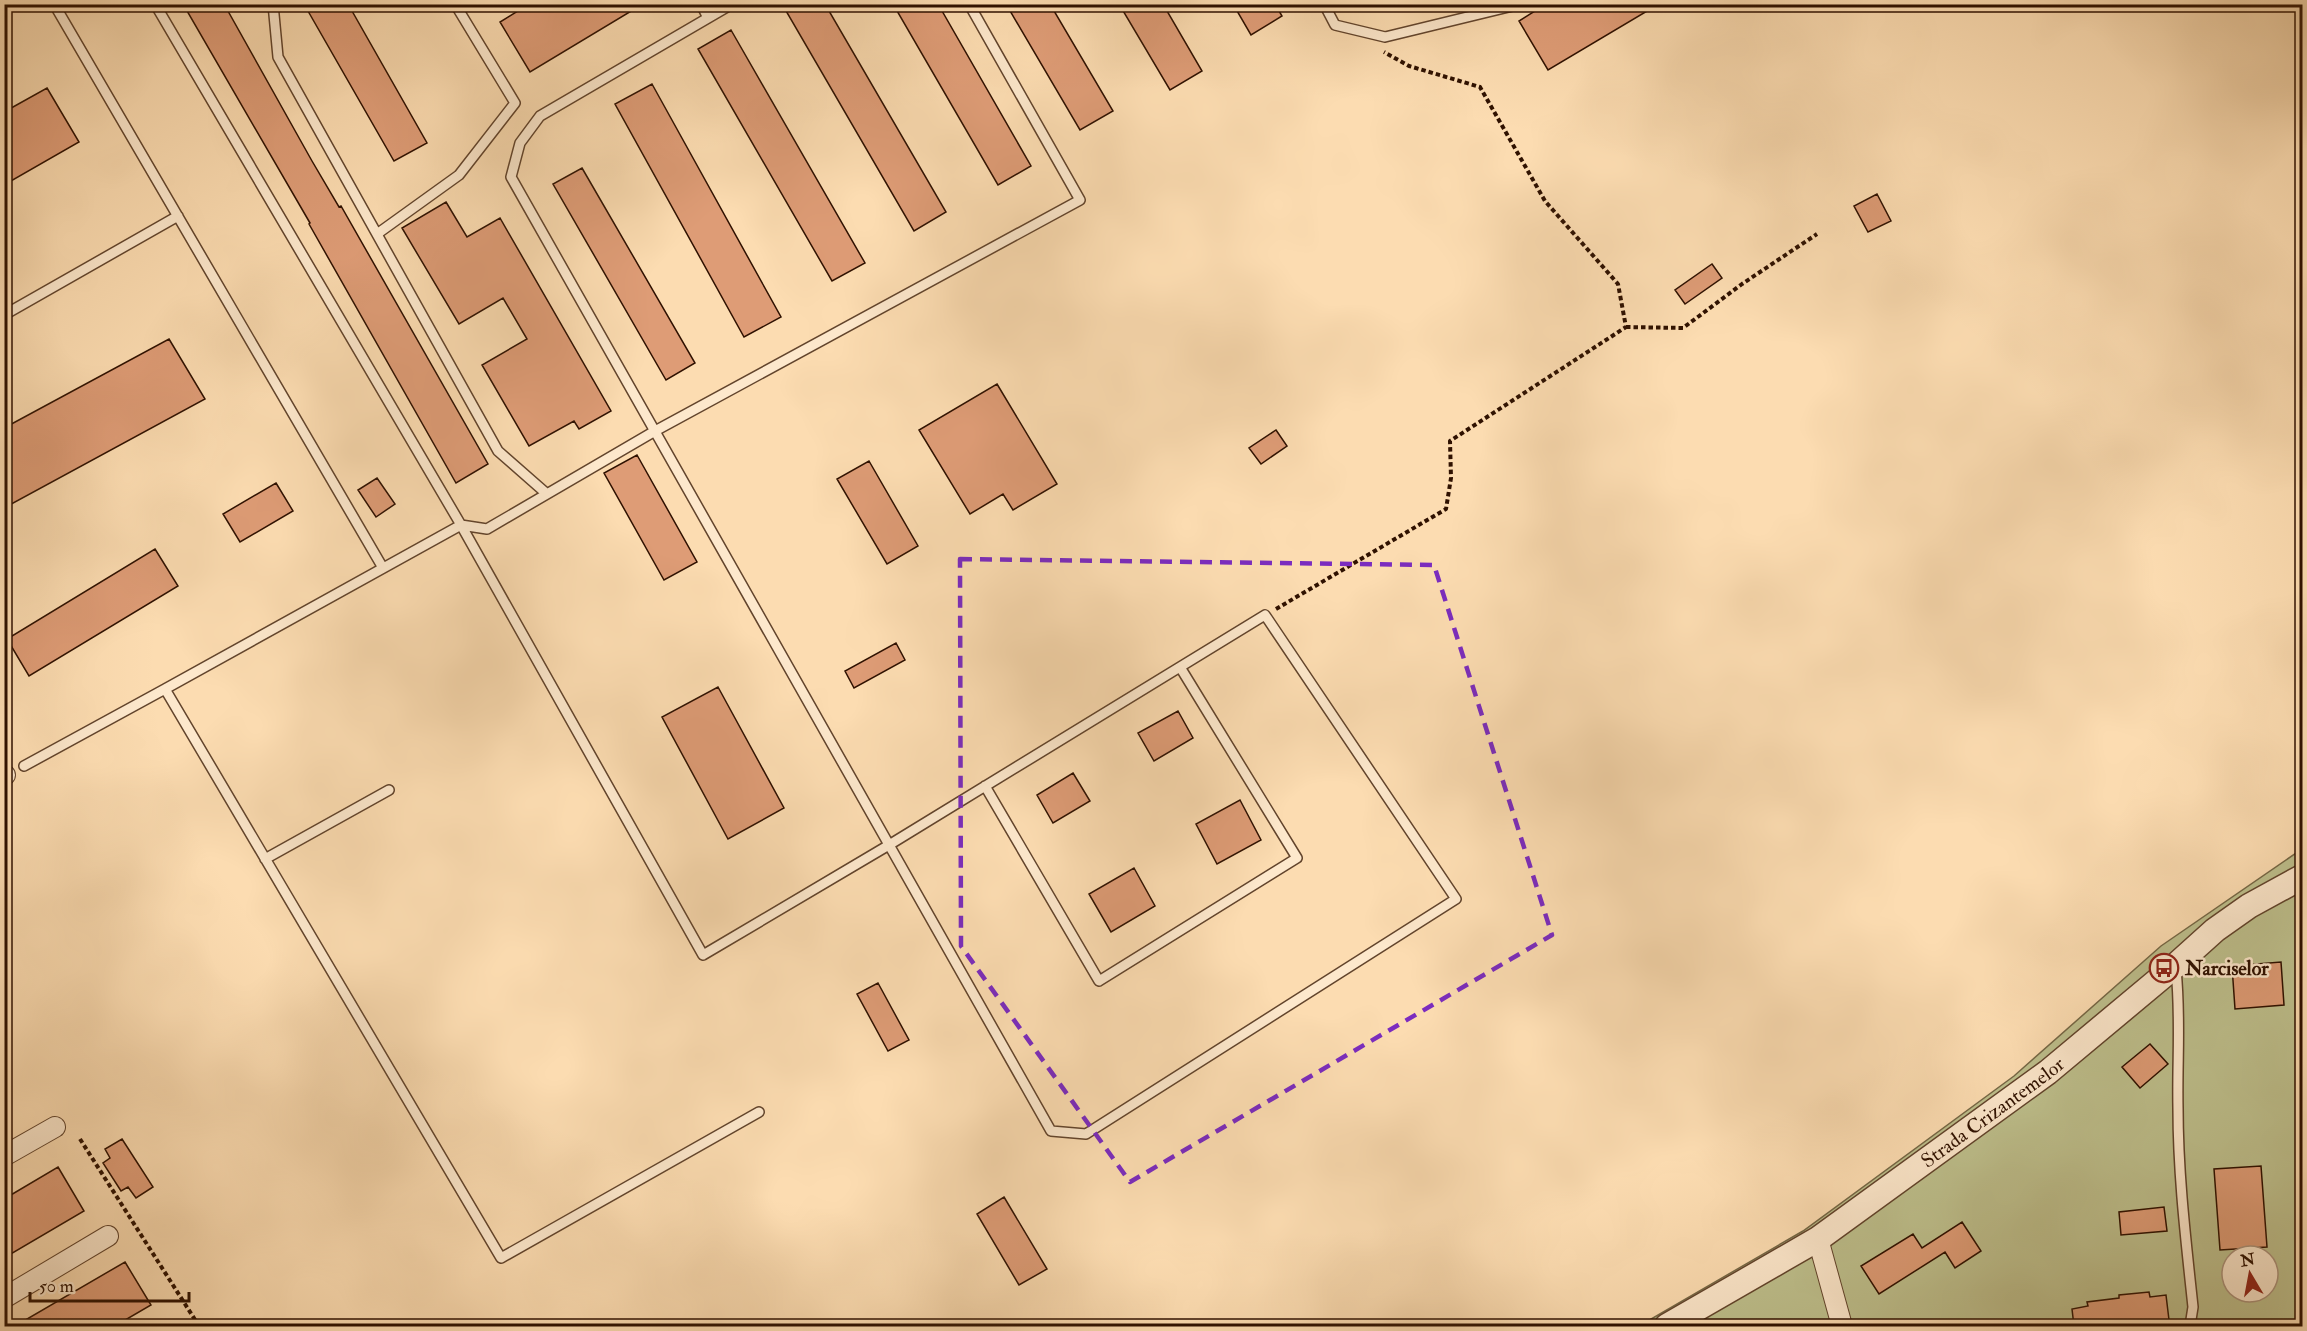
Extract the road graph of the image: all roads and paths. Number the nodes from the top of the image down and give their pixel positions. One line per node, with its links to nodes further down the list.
1 (54, 4): 12 (lane)
2 (155, 4): 19 (lane)
3 (273, 4): 13 (lane)
4 (456, 4): 13 (lane)
5 (701, 4): 10 (lane)
6 (732, 4): 10 (lane)
7 (969, 4): 17 (lane)
8 (1324, 4): 9 (lane)
9 (1521, 4)
10 (708, 18): 17 (lane)
11 (1381, 50): 16 (path)
12 (178, 216): 15 (lane); 20 (lane)
13 (377, 234): 18 (lane)
14 (1817, 234): 16 (path)
15 (4, 315)
16 (1626, 327): 21 (path)
17 (655, 431): 18 (lane); 27 (lane)
18 (547, 494): 19 (lane)
19 (460, 525): 20 (lane); 27 (lane)
20 (383, 568): 23 (lane)
21 (1265, 615): 22 (lane); 27 (lane)
22 (1180, 667): 25 (lane); 25 (lane)
23 (165, 689): 24 (lane); 28 (lane)
24 (24, 766)
25 (985, 786): 27 (lane)
26 (389, 790): 28 (lane)
27 (889, 845)
28 (266, 859): 31 (lane)
29 (2302, 877): 30 (street, Strada Crizantemelor)
30 (2175, 966): 36 (street, Strada Crizantemelor); 41 (lane)
31 (759, 1112)
32 (55, 1127): 34 (street)
33 (81, 1139): 38 (path)
34 (4, 1156)
35 (108, 1236): 37 (street)
36 (1818, 1239): 39 (street, Strada Crizantemelor); 40 (street)
37 (4, 1298)
38 (199, 1326)
39 (1667, 1326)
40 (1842, 1326)
41 (2190, 1326)

